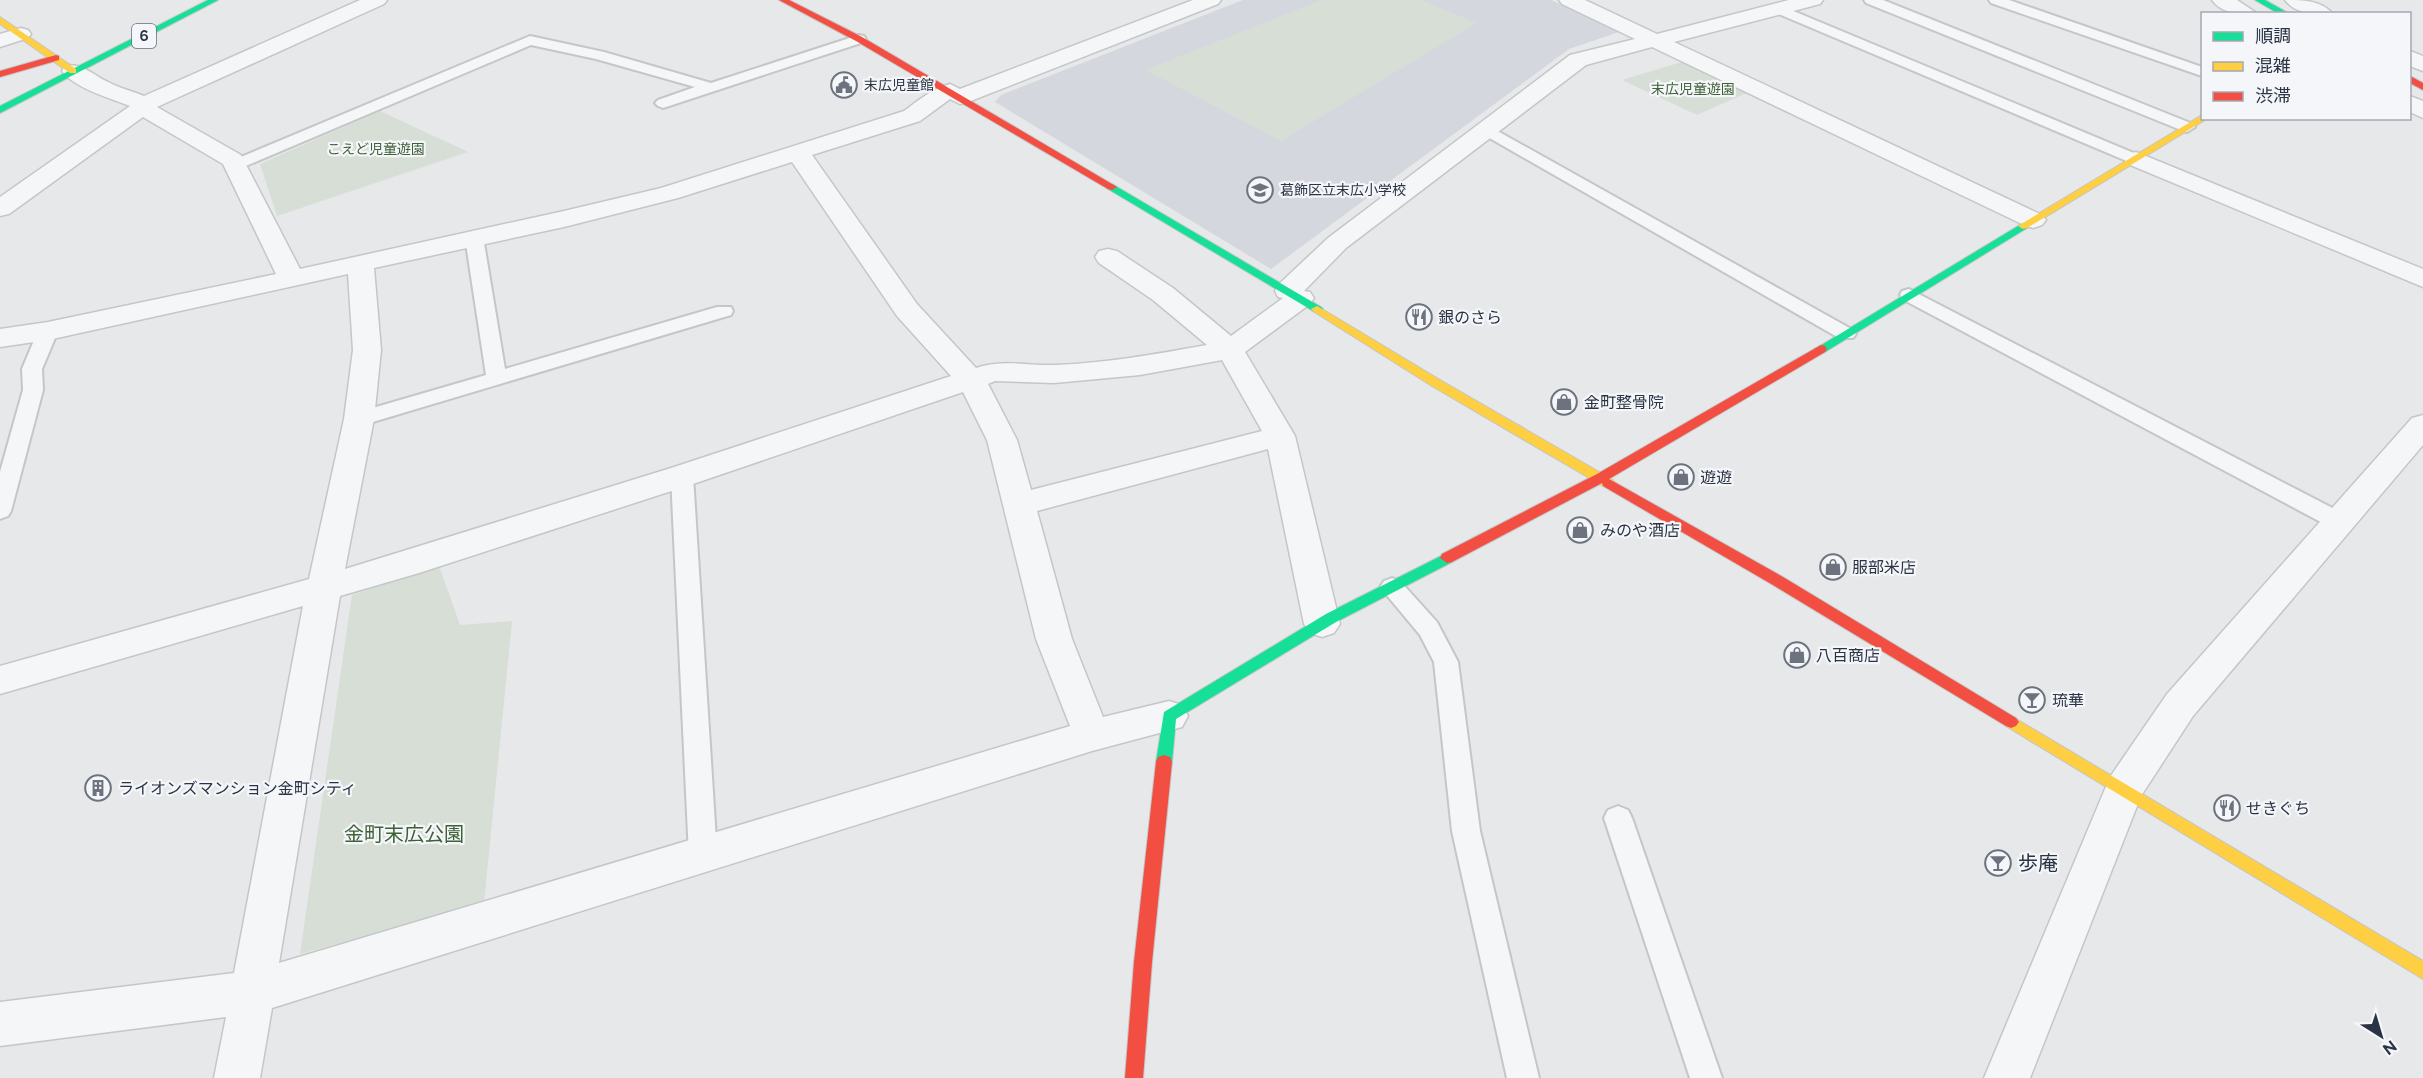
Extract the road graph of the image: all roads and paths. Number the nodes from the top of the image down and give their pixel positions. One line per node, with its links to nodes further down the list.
1 (214, 0): 21 (main road, 6)
2 (377, 0): 29 (street)
3 (783, 0): 18 (main road)
4 (1211, 0): 26 (street)
5 (1569, 0): 19 (street)
6 (1813, 0): 12 (street)
7 (1871, 0): 32 (lane)
8 (1996, 0): 22 (lane)
9 (2222, 0): 13 (street)
10 (2259, 0): 14 (main road)
11 (2295, 0): 15 (street)
12 (1785, 5): 19 (street); 35 (lane)
13 (2244, 12)
14 (2282, 12)
15 (2319, 12)
16 (0, 20): 17 (main road)
17 (21, 34): 20 (street); 21 (main road)
18 (859, 39): 25 (lane); 26 (main road)
19 (1651, 39): 33 (street); 38 (street)
20 (0, 41)
21 (65, 61): 23 (main road, 6); 24 (main road, 6); 27 (main road); 29 (street); 30 (main road, 6)
22 (2201, 72)
23 (0, 74)
24 (0, 87)
25 (710, 87): 28 (lane); 36 (lane)
26 (955, 94): 34 (street); 44 (main road)
27 (58, 97)
28 (663, 102)
29 (143, 105): 36 (street); 37 (street)
30 (0, 110)
31 (2201, 119): 32 (main road)
32 (2187, 127): 35 (main road)
33 (1485, 129): 44 (street); 48 (lane)
34 (798, 153): 39 (street); 52 (street)
35 (2136, 159): 38 (main road); 43 (street)
36 (235, 165): 42 (street)
37 (0, 209)
38 (2033, 220): 45 (main road)
39 (474, 237): 41 (street); 51 (lane)
40 (1108, 257): 50 (street)
41 (360, 264): 42 (street); 53 (street)
42 (292, 279): 47 (street)
43 (2423, 279)
44 (1294, 294): 50 (street); 57 (main road)
45 (1910, 295): 48 (main road); 60 (lane)
46 (724, 311): 51 (lane)
47 (48, 331): 49 (street); 59 (lane)
48 (1846, 334): 57 (main road)
49 (0, 338)
50 (1230, 350): 52 (street); 55 (street)
51 (496, 376): 53 (lane)
52 (971, 380): 56 (street); 58 (street)
53 (359, 418): 62 (street)
54 (2423, 425): 60 (street)
55 (1280, 436): 58 (street); 63 (street)
56 (682, 476): 62 (street); 69 (lane)
57 (1602, 477): 61 (main road); 67 (main road)
58 (1019, 504): 66 (street)
59 (0, 511)
60 (2340, 522): 67 (street)
61 (1392, 587): 63 (main road); 75 (lane)
62 (324, 588): 64 (street); 71 (street)
63 (1322, 624): 65 (main road)
64 (0, 681)
65 (1169, 716): 66 (street); 74 (main road)
66 (1092, 735): 69 (street)
67 (2124, 789): 70 (main road); 77 (street)
68 (1618, 818): 76 (lane)
69 (703, 856): 71 (street)
70 (2423, 971)
71 (254, 992): 72 (street); 73 (street)
72 (0, 1024)
73 (237, 1078)
74 (1134, 1078)
75 (1522, 1078)
76 (1706, 1078)
77 (2007, 1078)

